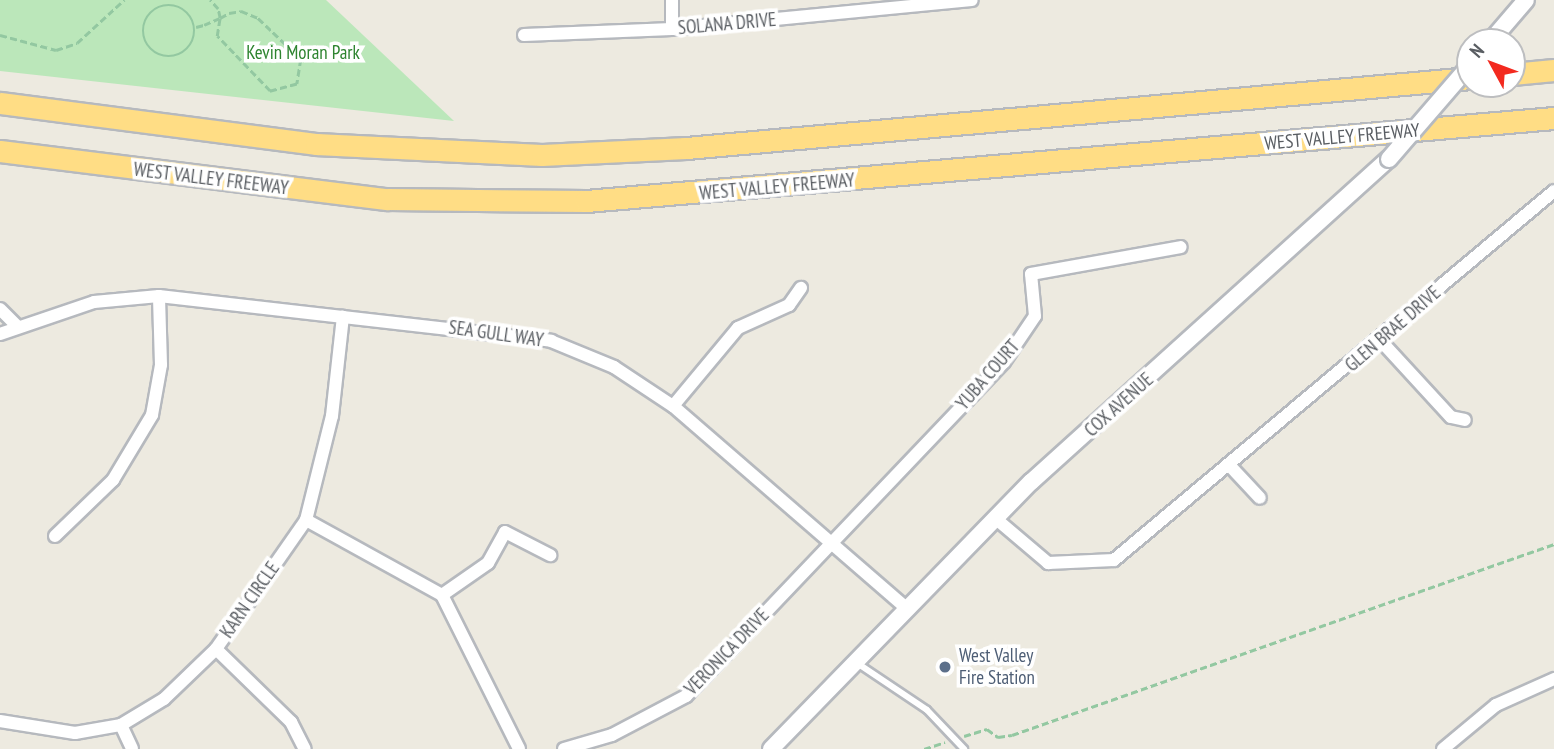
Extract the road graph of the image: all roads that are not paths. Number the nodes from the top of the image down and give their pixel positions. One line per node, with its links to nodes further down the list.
1 (672, 0): 5 (street)
2 (972, 0): 5 (street, SOLANA DRIVE)
3 (1526, 0): 4 (main road)
4 (1502, 28)
5 (672, 29): 6 (street, SOLANA DRIVE)
6 (524, 35)
7 (1554, 71): 8 (highway)
8 (1526, 73)
9 (1456, 79): 11 (highway)
10 (1456, 81): 27 (main road, COX AVENUE, bridge)
11 (0, 103)
12 (1554, 118): 13 (highway, WEST VALLEY FREEWAY)
13 (0, 151)
14 (1554, 191): 22 (street, GLEN BRAE DRIVE)
15 (1181, 247): 30 (street, YUBA COURT)
16 (801, 288): 23 (street)
17 (159, 296): 19 (street, SEA GULL WAY); 20 (street, SEA GULL WAY); 29 (street)
18 (0, 309): 20 (street)
19 (343, 317): 23 (street, SEA GULL WAY); 28 (street, KARN CIRCLE)
20 (16, 326): 21 (street, SEA GULL WAY)
21 (0, 334)
22 (1381, 341): 24 (street); 25 (street, GLEN BRAE DRIVE)
23 (673, 406): 30 (street, SEA GULL WAY)
24 (1465, 421)
25 (1231, 467): 26 (street); 27 (street, GLEN BRAE DRIVE)
26 (1260, 498)
27 (995, 518): 33 (main road, COX AVENUE)
28 (306, 520): 32 (street); 34 (street, KARN CIRCLE)
29 (55, 536)
30 (832, 542): 33 (street, SEA GULL WAY); 42 (street, VERONICA DRIVE)
31 (550, 555): 32 (street)
32 (442, 595): 41 (street)
33 (907, 609): 35 (main road, COX AVENUE)
34 (216, 649): 37 (street, KARN CIRCLE); 40 (street)
35 (856, 662): 43 (main road, COX AVENUE); 44 (lane)
36 (1553, 682): 45 (street)
37 (121, 725): 38 (street, KARN CIRCLE); 39 (street)
38 (1, 727)
39 (132, 749)
40 (305, 749)
41 (519, 749)
42 (564, 749)
43 (771, 749)
44 (964, 749)
45 (1443, 749)

